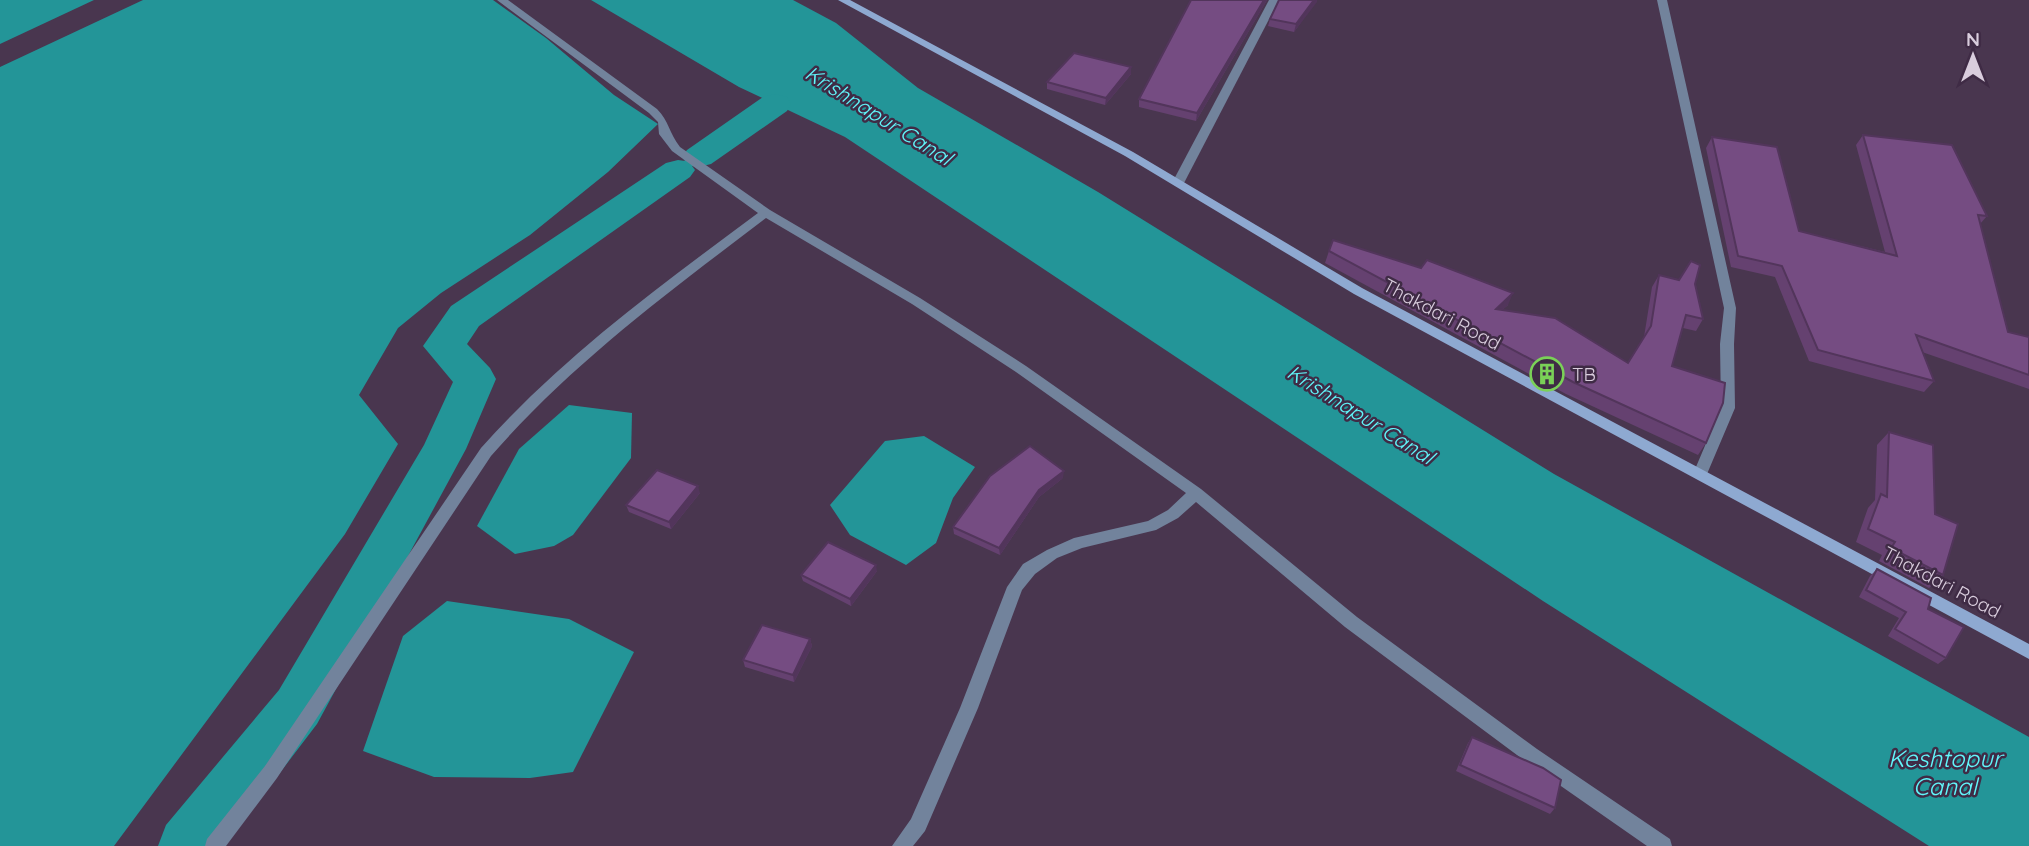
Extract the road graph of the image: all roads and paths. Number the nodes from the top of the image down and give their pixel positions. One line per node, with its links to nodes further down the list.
1 (502, 0): 6 (street)
2 (1274, 0): 5 (street)
3 (1662, 0): 7 (street)
4 (848, 1): 5 (street, Thakdari Road)
5 (1178, 183): 7 (street, Thakdari Road)
6 (766, 214): 8 (street); 11 (street)
7 (1700, 474): 9 (street, Thakdari Road)
8 (1196, 493): 10 (street); 12 (street)
9 (2029, 652)
10 (1644, 840): 13 (street)
11 (214, 846)
12 (901, 846)
13 (1663, 846)

